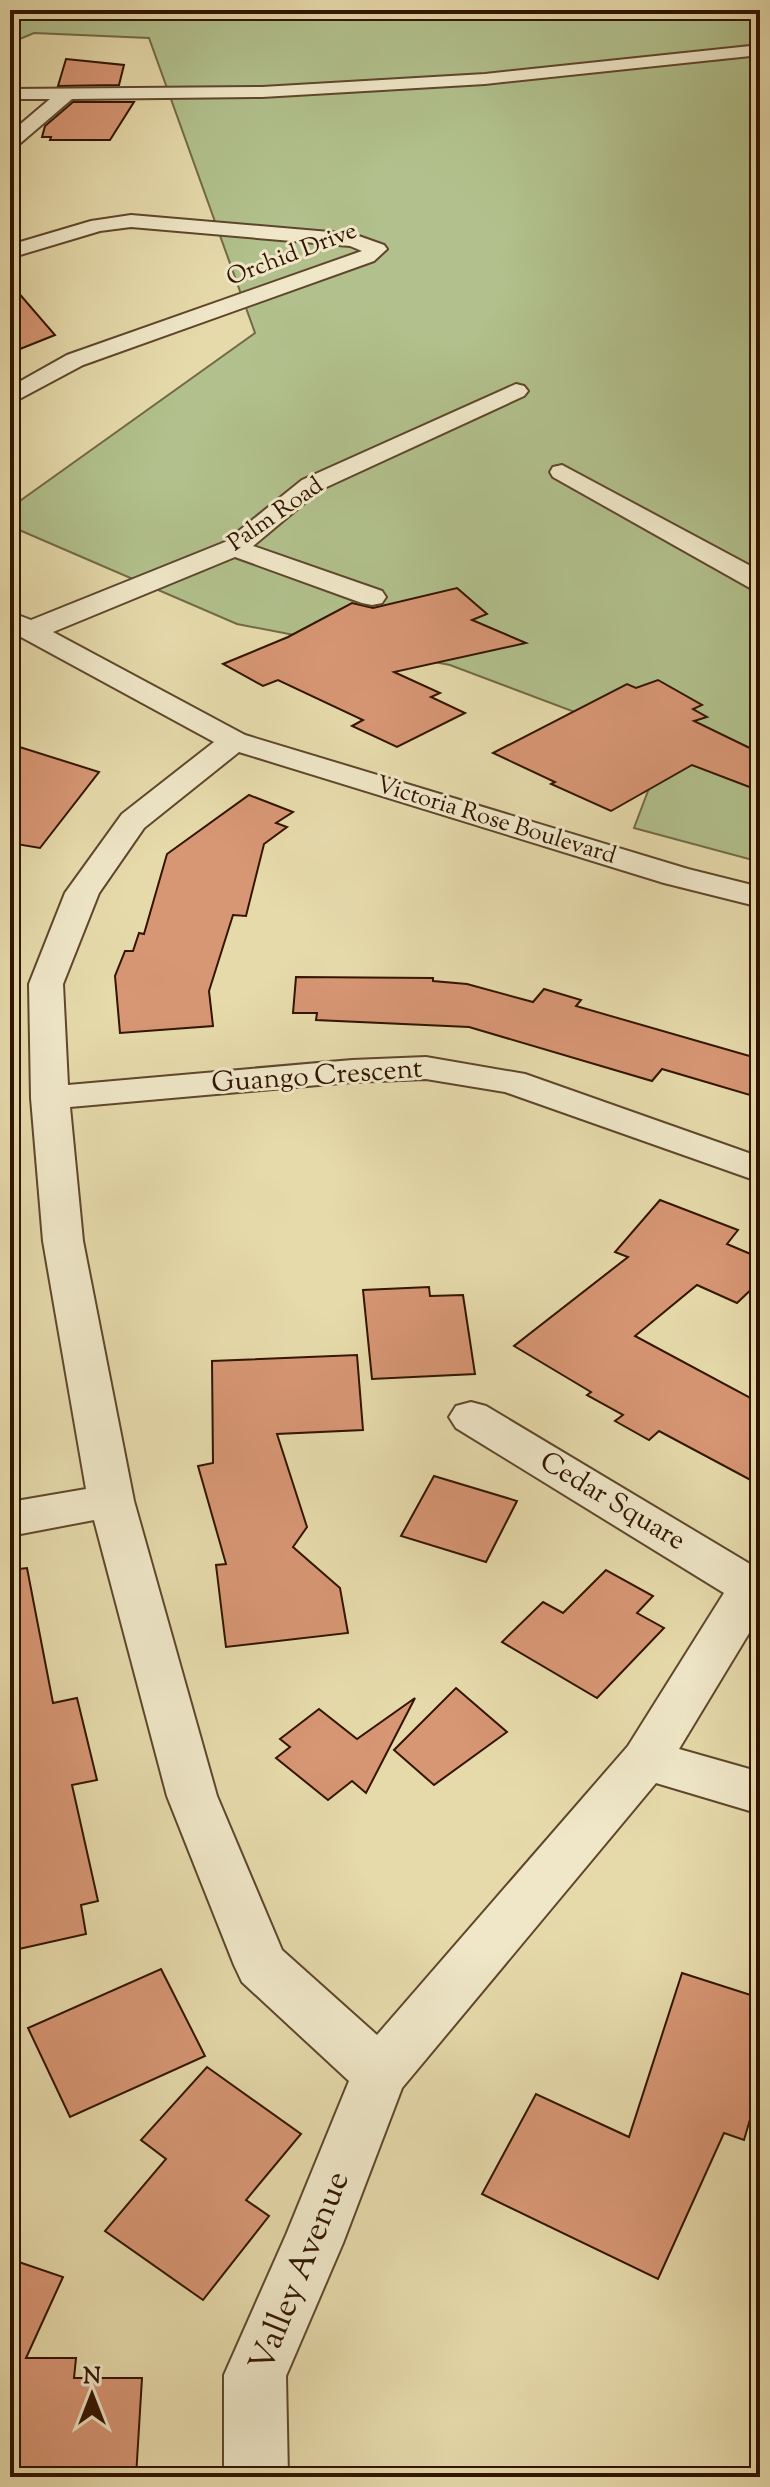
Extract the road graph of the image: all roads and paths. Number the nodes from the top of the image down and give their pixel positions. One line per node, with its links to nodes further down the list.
1 (760, 50): 2 (street)
2 (68, 93): 3 (street); 4 (street)
3 (10, 94)
4 (10, 142)
5 (13, 247): 7 (street, Orchid Drive)
6 (516, 391): 9 (street, Palm Road)
7 (10, 397)
8 (562, 472): 10 (street)
9 (234, 548): 11 (street); 12 (street, Palm Road)
10 (760, 582)
11 (372, 597)
12 (21, 625): 13 (street, Victoria Rose Boulevard)
13 (234, 741): 14 (street, Victoria Rose Boulevard); 15 (street)
14 (760, 897)
15 (50, 1098): 16 (street, Guango Crescent); 18 (street)
16 (760, 1170)
17 (471, 1417): 20 (street, Cedar Square)
18 (111, 1501): 19 (street); 23 (street)
19 (10, 1519)
20 (756, 1585): 21 (street, Valley Avenue)
21 (646, 1760): 22 (street); 23 (street, Valley Avenue)
22 (760, 1793)
23 (380, 2073): 24 (street, Valley Avenue)
24 (256, 2477)

